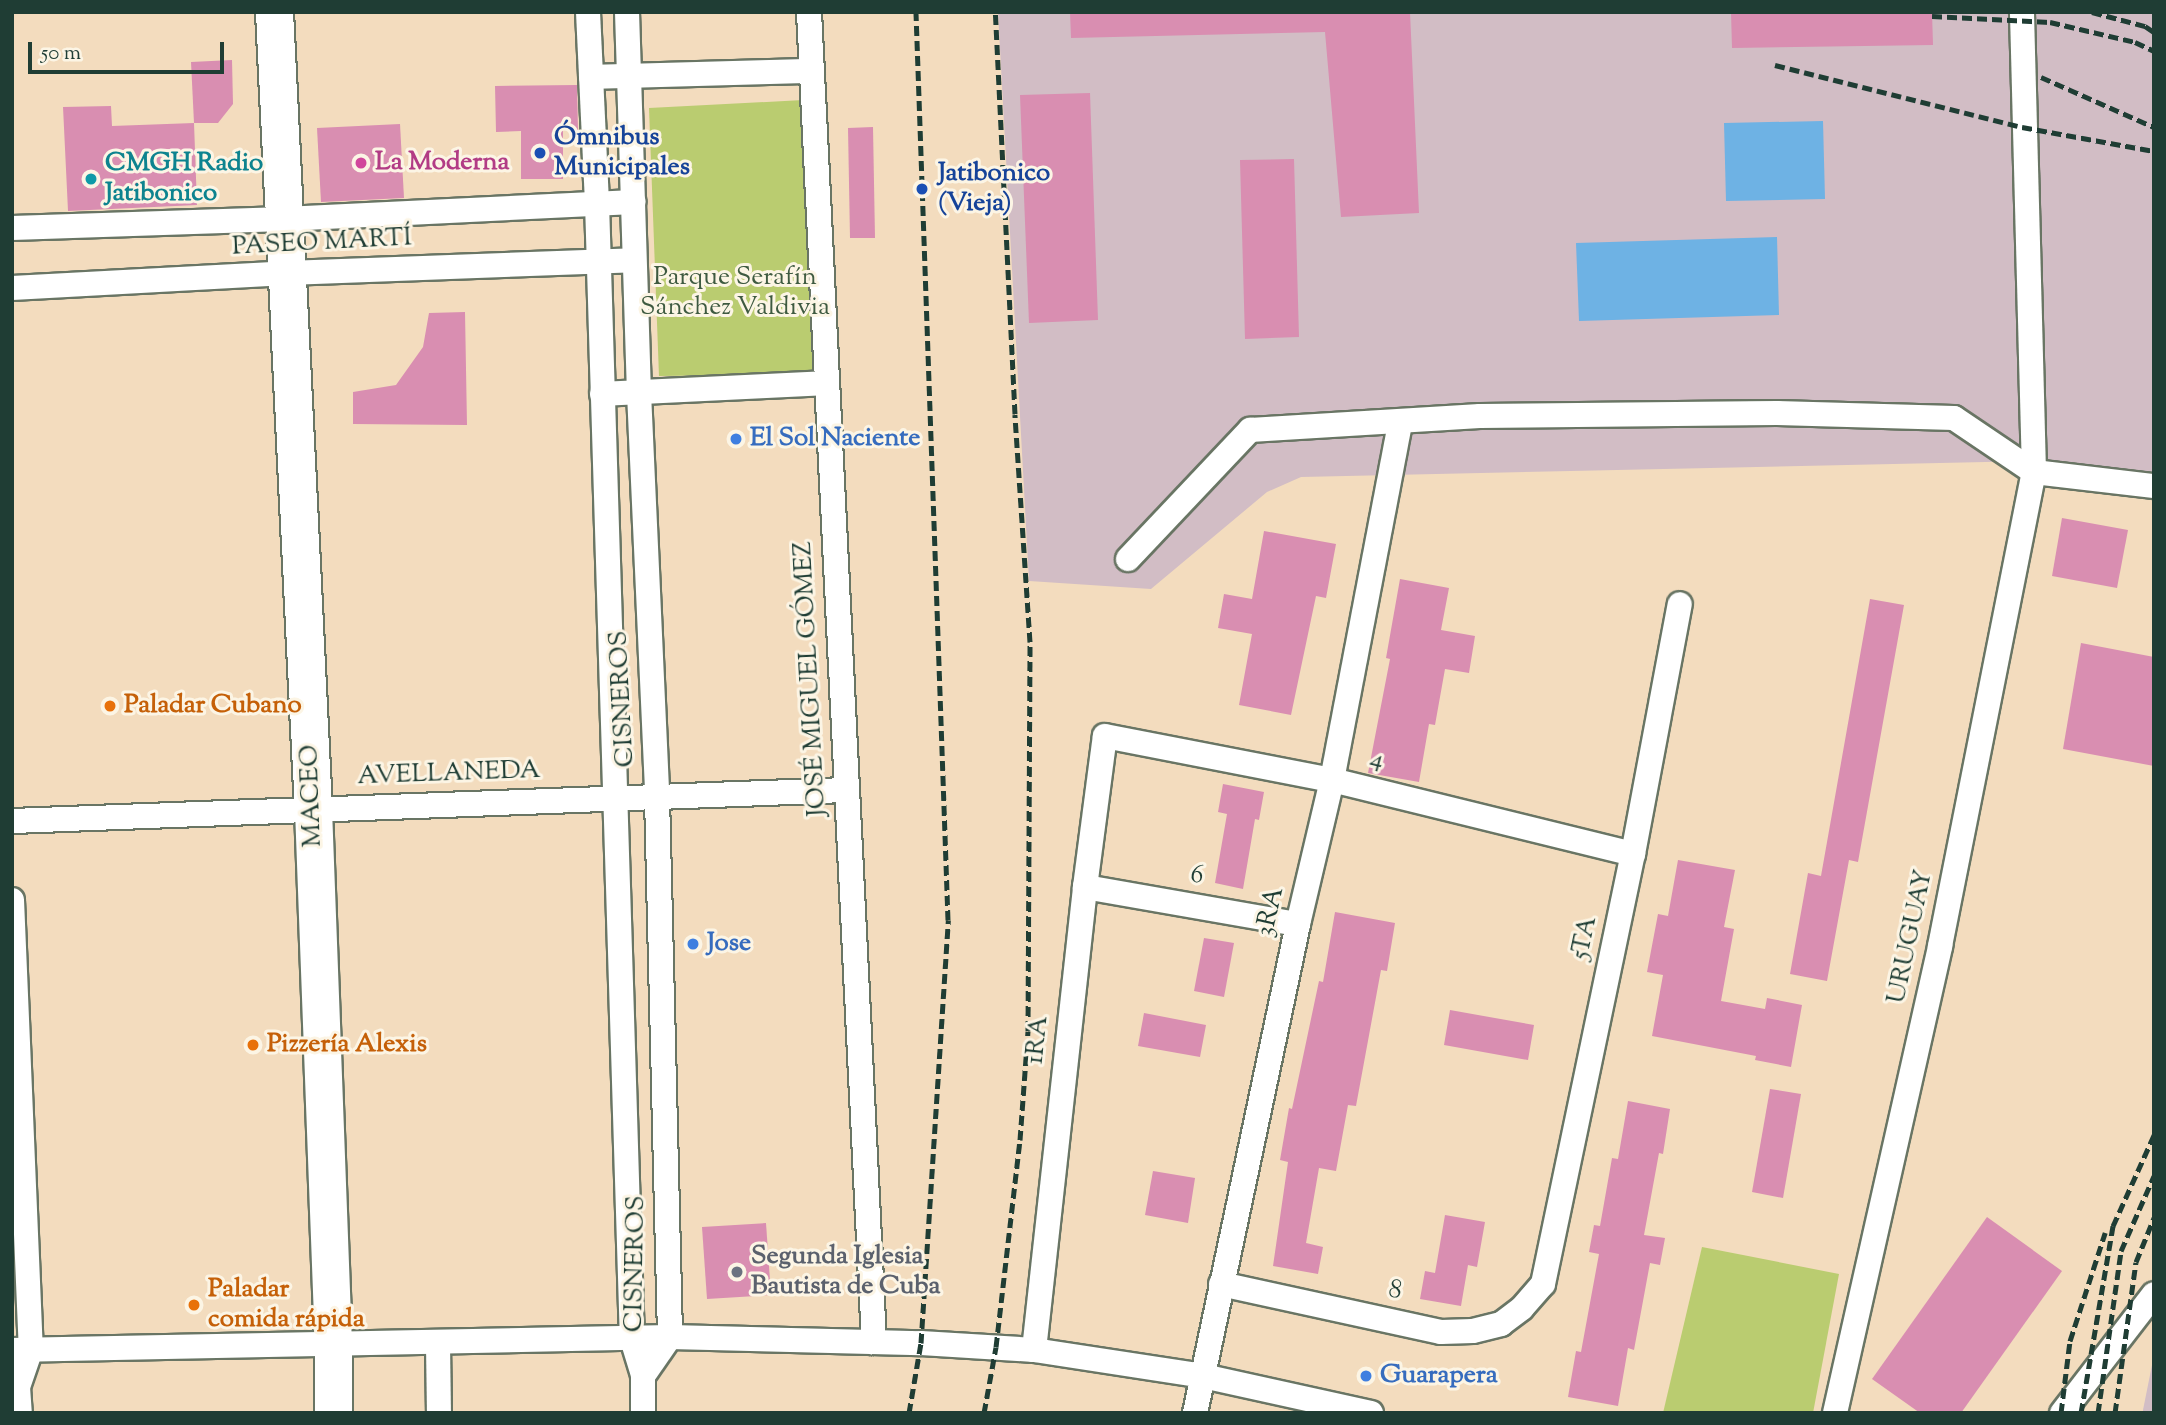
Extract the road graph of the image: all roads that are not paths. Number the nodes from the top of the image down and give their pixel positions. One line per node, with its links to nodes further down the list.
1 (274, 12): 11 (highway, MACEO)
2 (588, 12): 7 (street, CISNEROS)
3 (627, 12): 8 (street, CISNEROS)
4 (809, 12): 6 (street, JOSÉ MIGUEL GÓMEZ)
5 (2021, 12): 21 (street, URUGUAY)
6 (812, 71): 8 (street); 17 (street, JOSÉ MIGUEL GÓMEZ)
7 (591, 77): 8 (street); 10 (street, CISNEROS)
8 (631, 77): 9 (street, CISNEROS)
9 (634, 201): 10 (street, PASEO MARTÍ); 13 (street, CISNEROS)
10 (597, 203): 11 (street, PASEO MARTÍ); 14 (street, CISNEROS)
11 (284, 219): 12 (street, PASEO MARTÍ); 15 (highway, MACEO)
12 (12, 228)
13 (635, 260): 14 (street, PASEO MARTÍ); 18 (street, CISNEROS)
14 (598, 262): 15 (street, PASEO MARTÍ); 19 (street, CISNEROS)
15 (288, 274): 16 (street, PASEO MARTÍ); 30 (highway, MACEO)
16 (12, 288)
17 (827, 383): 18 (street); 27 (street, JOSÉ MIGUEL GÓMEZ)
18 (639, 393): 19 (street); 28 (street, CISNEROS)
19 (602, 394): 29 (street, CISNEROS)
20 (1400, 423): 21 (street); 23 (street); 26 (street, 3RA)
21 (2034, 472): 22 (street); 55 (street, URUGUAY)
22 (2154, 486)
23 (1128, 559)
24 (1680, 604): 32 (street, 5TA)
25 (1105, 736): 26 (street, 4); 33 (street, 1RA)
26 (1332, 780): 32 (street, 4); 35 (street, 3RA)
27 (845, 790): 28 (street, AVELLANEDA); 41 (street, JOSÉ MIGUEL GÓMEZ)
28 (657, 796): 29 (street, AVELLANEDA); 39 (street, CISNEROS)
29 (615, 797): 30 (street, AVELLANEDA); 40 (street, CISNEROS)
30 (313, 809): 31 (street, AVELLANEDA); 42 (highway, MACEO)
31 (12, 821)
32 (1633, 854): 37 (street, 5TA)
33 (1085, 887): 35 (street, 6); 45 (street, 1RA)
34 (12, 900): 44 (street)
35 (1298, 924): 36 (street, 3RA)
36 (1221, 1284): 37 (street, 8); 47 (street, 3RA)
37 (1543, 1284)
38 (2154, 1294): 56 (street)
39 (670, 1337): 40 (street); 41 (street); 46 (street, CISNEROS)
40 (632, 1339): 43 (street); 46 (street, CISNEROS)
41 (874, 1342): 45 (street)
42 (333, 1344): 43 (street); 44 (street); 50 (highway, MACEO)
43 (438, 1344): 51 (street)
44 (22, 1350): 48 (street)
45 (1034, 1350): 47 (street)
46 (643, 1376): 52 (street, CISNEROS)
47 (1203, 1376): 53 (street, 3RA); 54 (street)
48 (15, 1383): 49 (street)
49 (20, 1413)
50 (333, 1413)
51 (439, 1413)
52 (643, 1413)
53 (1195, 1413)
54 (1371, 1413)
55 (1835, 1413)
56 (2062, 1413)

